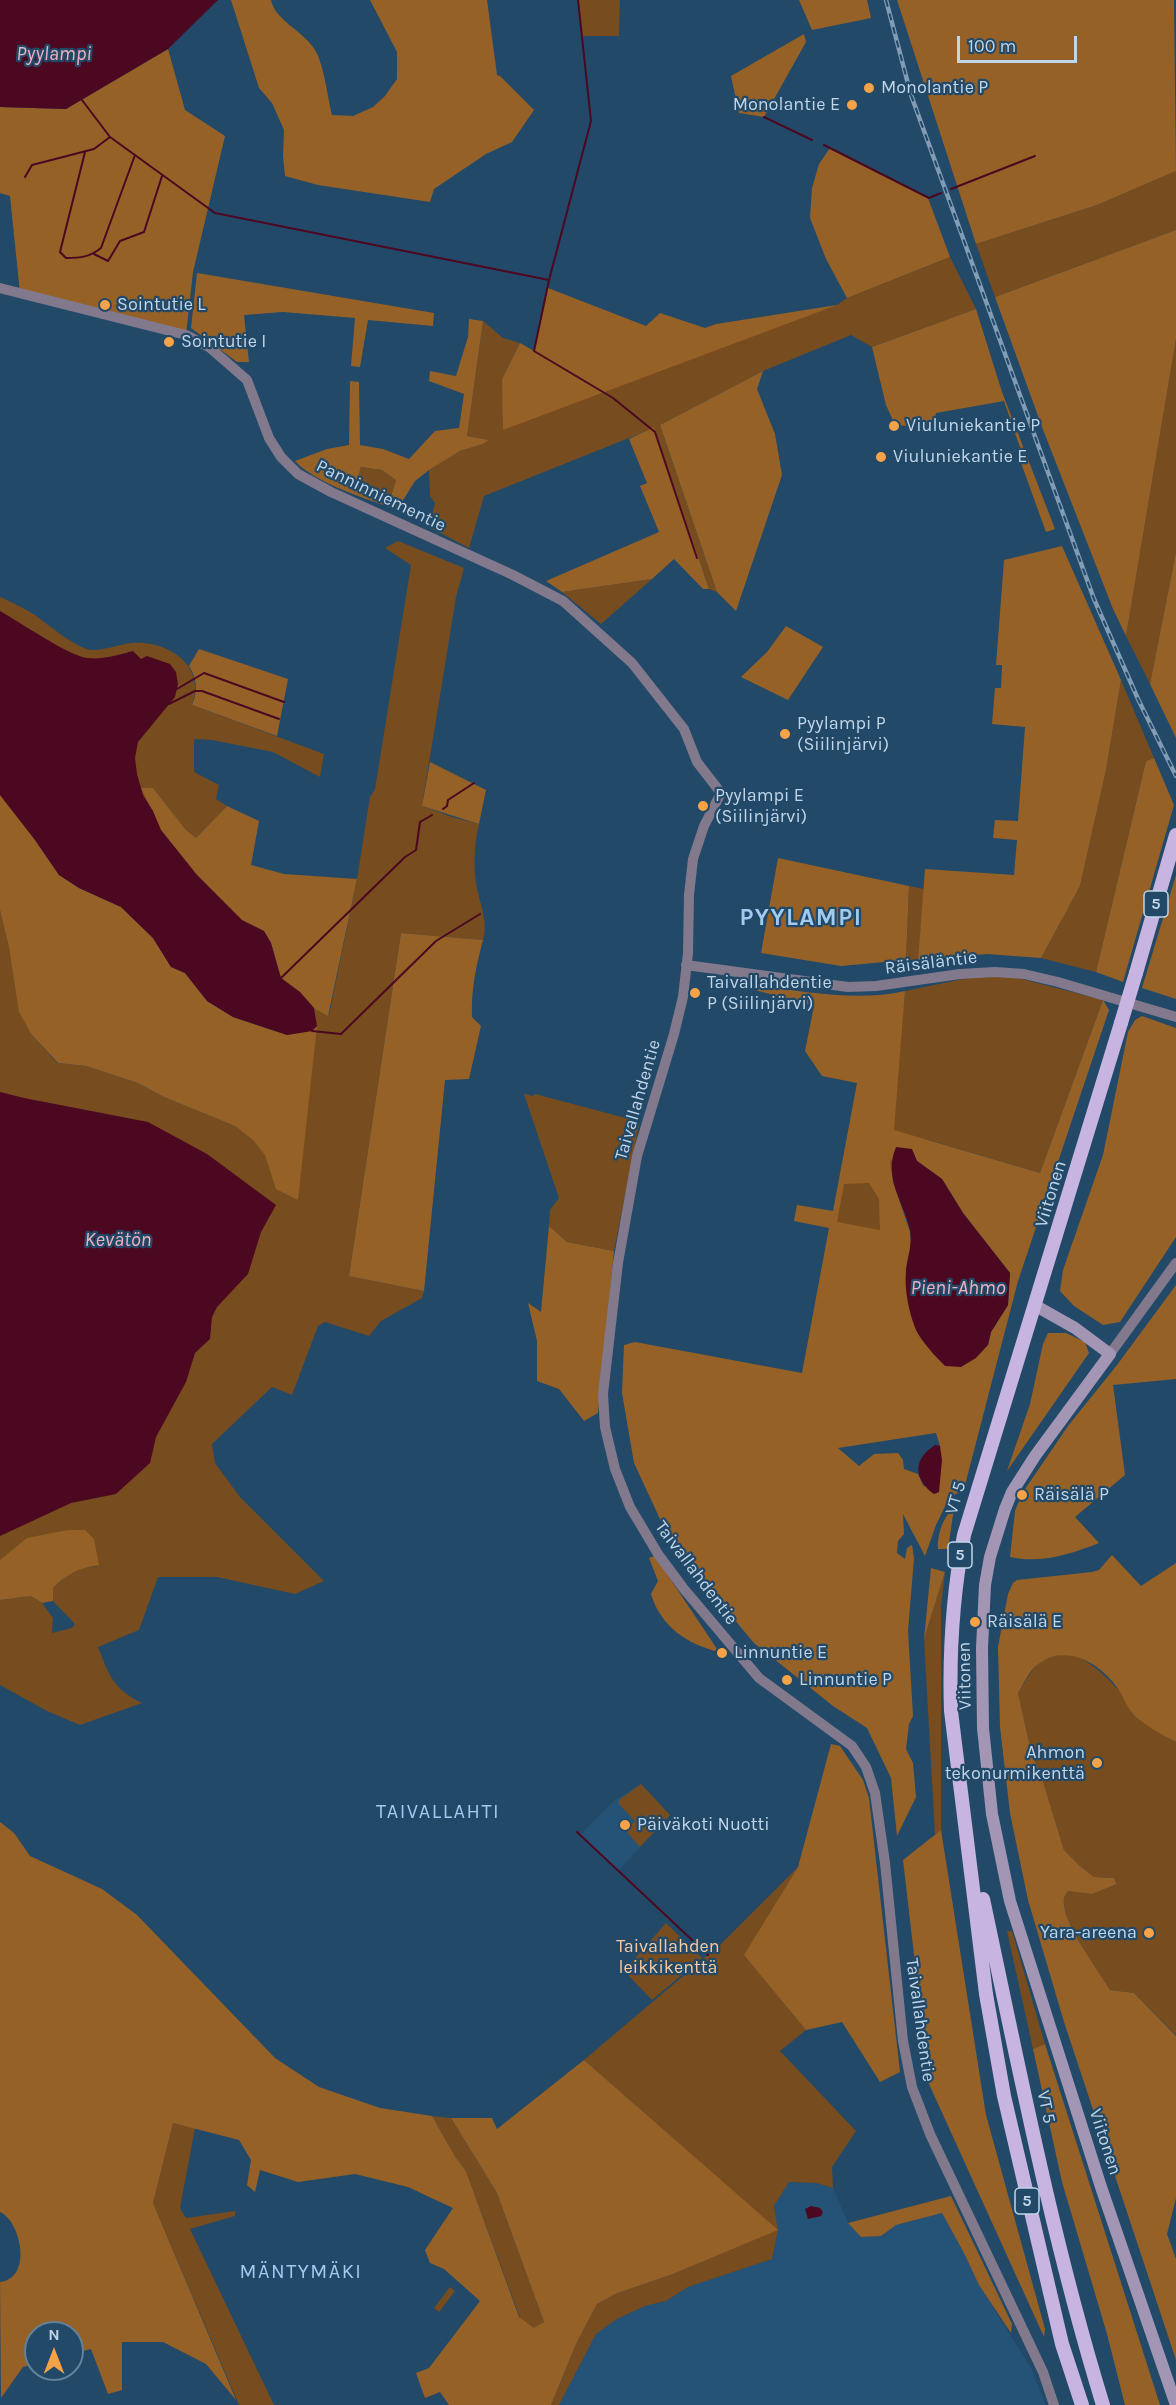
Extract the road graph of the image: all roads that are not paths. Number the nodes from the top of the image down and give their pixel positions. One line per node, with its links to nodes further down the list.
1 (0, 288): 2 (street, Panninniementie)
2 (721, 793): 4 (street, Taivallahdentie)
3 (1176, 835): 7 (highway, Viitonen / 5, bridge)
4 (686, 965): 5 (street, Räisäläntie); 10 (street, Taivallahdentie)
5 (1176, 1017)
6 (1176, 1263): 8 (street)
7 (1036, 1306): 8 (main road); 9 (highway, VT 5 / 5)
8 (1110, 1354): 13 (main road, Viitonen)
9 (965, 1815): 11 (highway, VT 5 / 5); 12 (highway, VT 5 / 5)
10 (1054, 2405)
11 (1082, 2405)
12 (1103, 2405)
13 (1176, 2405)

